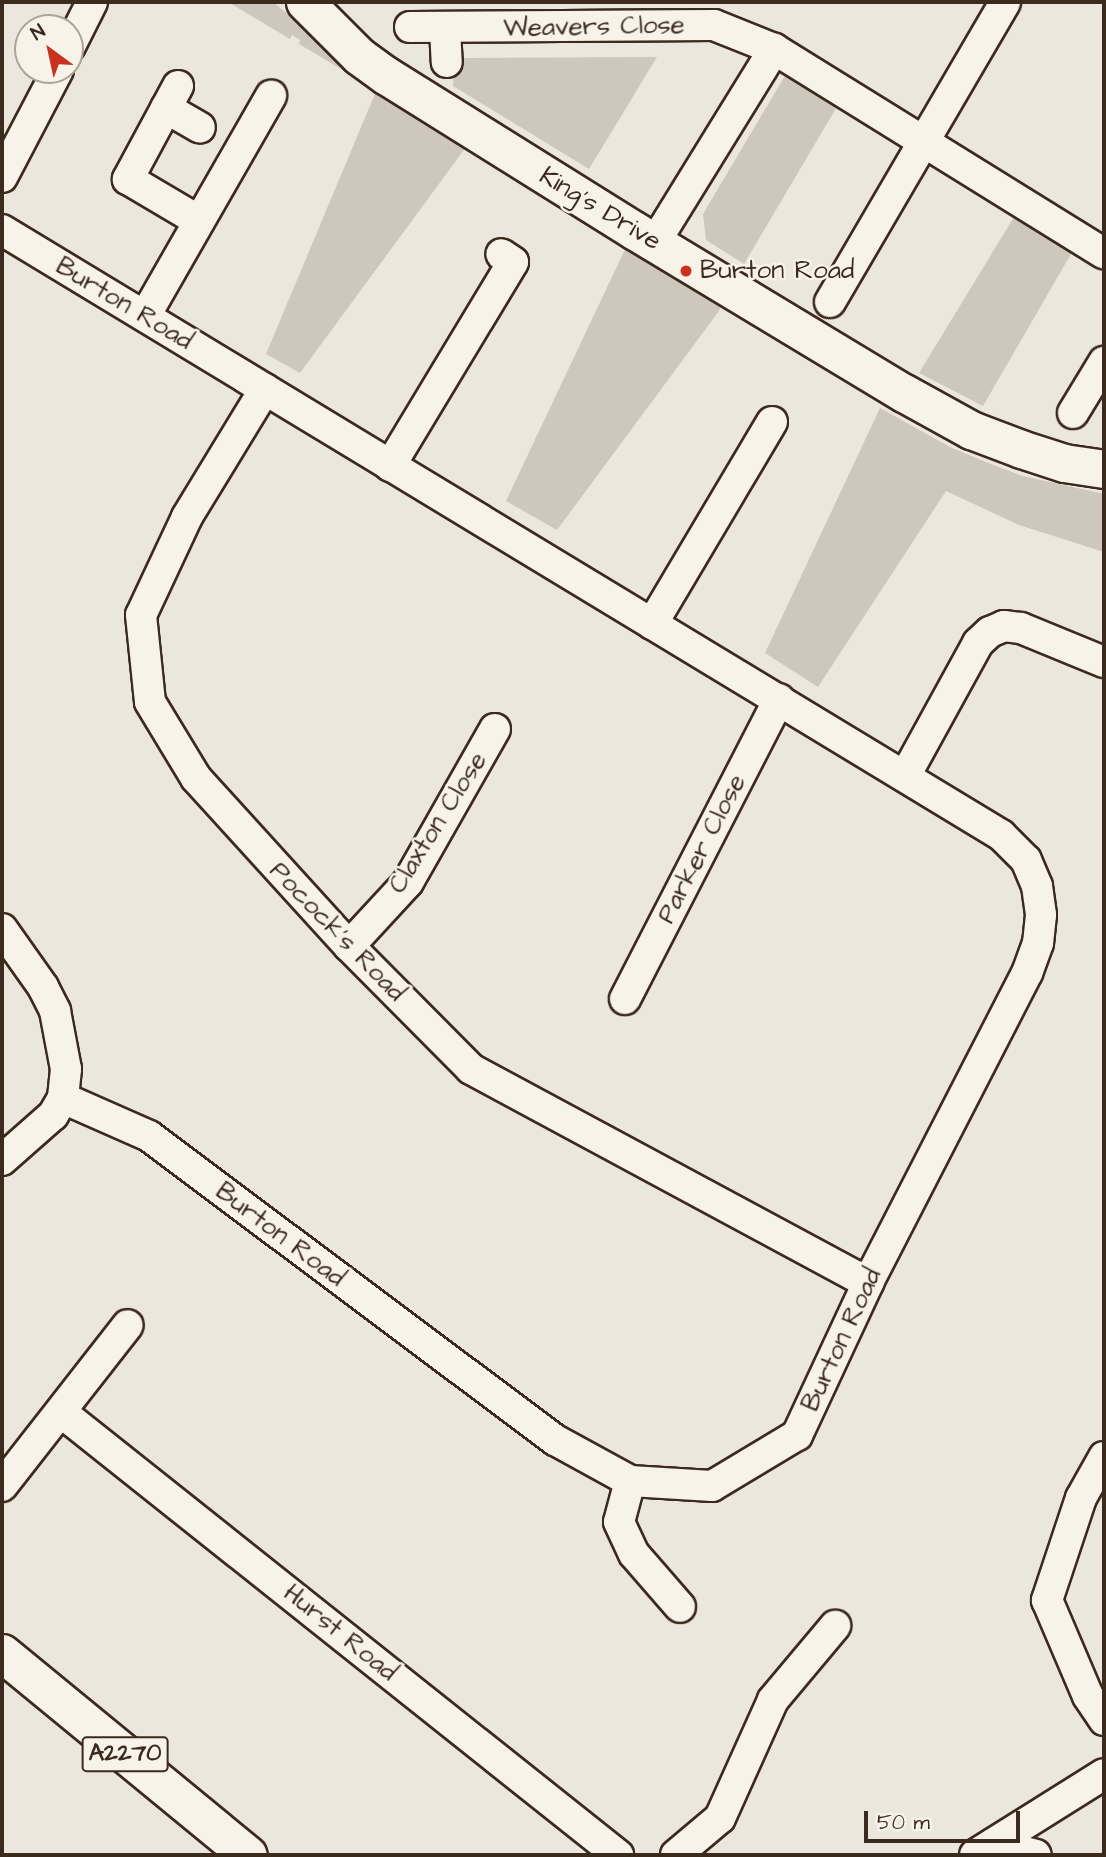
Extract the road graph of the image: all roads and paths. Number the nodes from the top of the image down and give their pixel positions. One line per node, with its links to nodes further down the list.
1 (105, 2): 4 (street)
2 (305, 2): 16 (main road, King's Drive)
3 (1005, 2): 12 (street)
4 (84, 21)
5 (410, 27): 6 (street, Weavers Close)
6 (445, 29): 7 (street, Weavers Close); 8 (street)
7 (774, 49): 12 (street, Weavers Close); 16 (street)
8 (447, 62)
9 (50, 84): 13 (street)
10 (271, 96): 14 (street)
11 (200, 128): 14 (street)
12 (923, 142): 18 (street, Weavers Close); 19 (street)
13 (5, 164)
14 (199, 222): 20 (street)
15 (2, 230): 20 (street, Burton Road)
16 (655, 242): 26 (main road, King's Drive)
17 (500, 254): 25 (street)
18 (1104, 254)
19 (830, 302)
20 (145, 316): 22 (street, Burton Road)
21 (1104, 362): 23 (street)
22 (265, 389): 25 (street, Burton Road); 33 (street, Pocock's Road)
23 (1073, 413)
24 (772, 422): 27 (street)
25 (390, 466): 27 (street, Burton Road)
26 (1104, 469)
27 (652, 624): 29 (street, Burton Road)
28 (1104, 662): 31 (street)
29 (779, 699): 31 (street, Burton Road); 34 (street, Parker Close)
30 (495, 729): 33 (street, Claxton Close)
31 (905, 776): 37 (street, Burton Road)
32 (2, 929): 35 (street)
33 (349, 946): 37 (street, Pocock's Road)
34 (625, 999)
35 (63, 1098): 36 (street); 41 (street, Burton Road)
36 (2, 1160)
37 (868, 1283): 41 (street, Burton Road)
38 (128, 1325): 39 (street)
39 (61, 1412): 42 (street); 50 (street, Hurst Road)
40 (1104, 1458): 46 (street)
41 (630, 1481): 43 (street)
42 (2, 1486)
43 (680, 1607)
44 (835, 1626): 51 (street)
45 (2, 1653): 49 (main road, A2270)
46 (1104, 1720)
47 (1104, 1774): 48 (street)
48 (984, 1850): 52 (street)
49 (248, 1855)
50 (618, 1855)
51 (676, 1855)
52 (1036, 1855)

